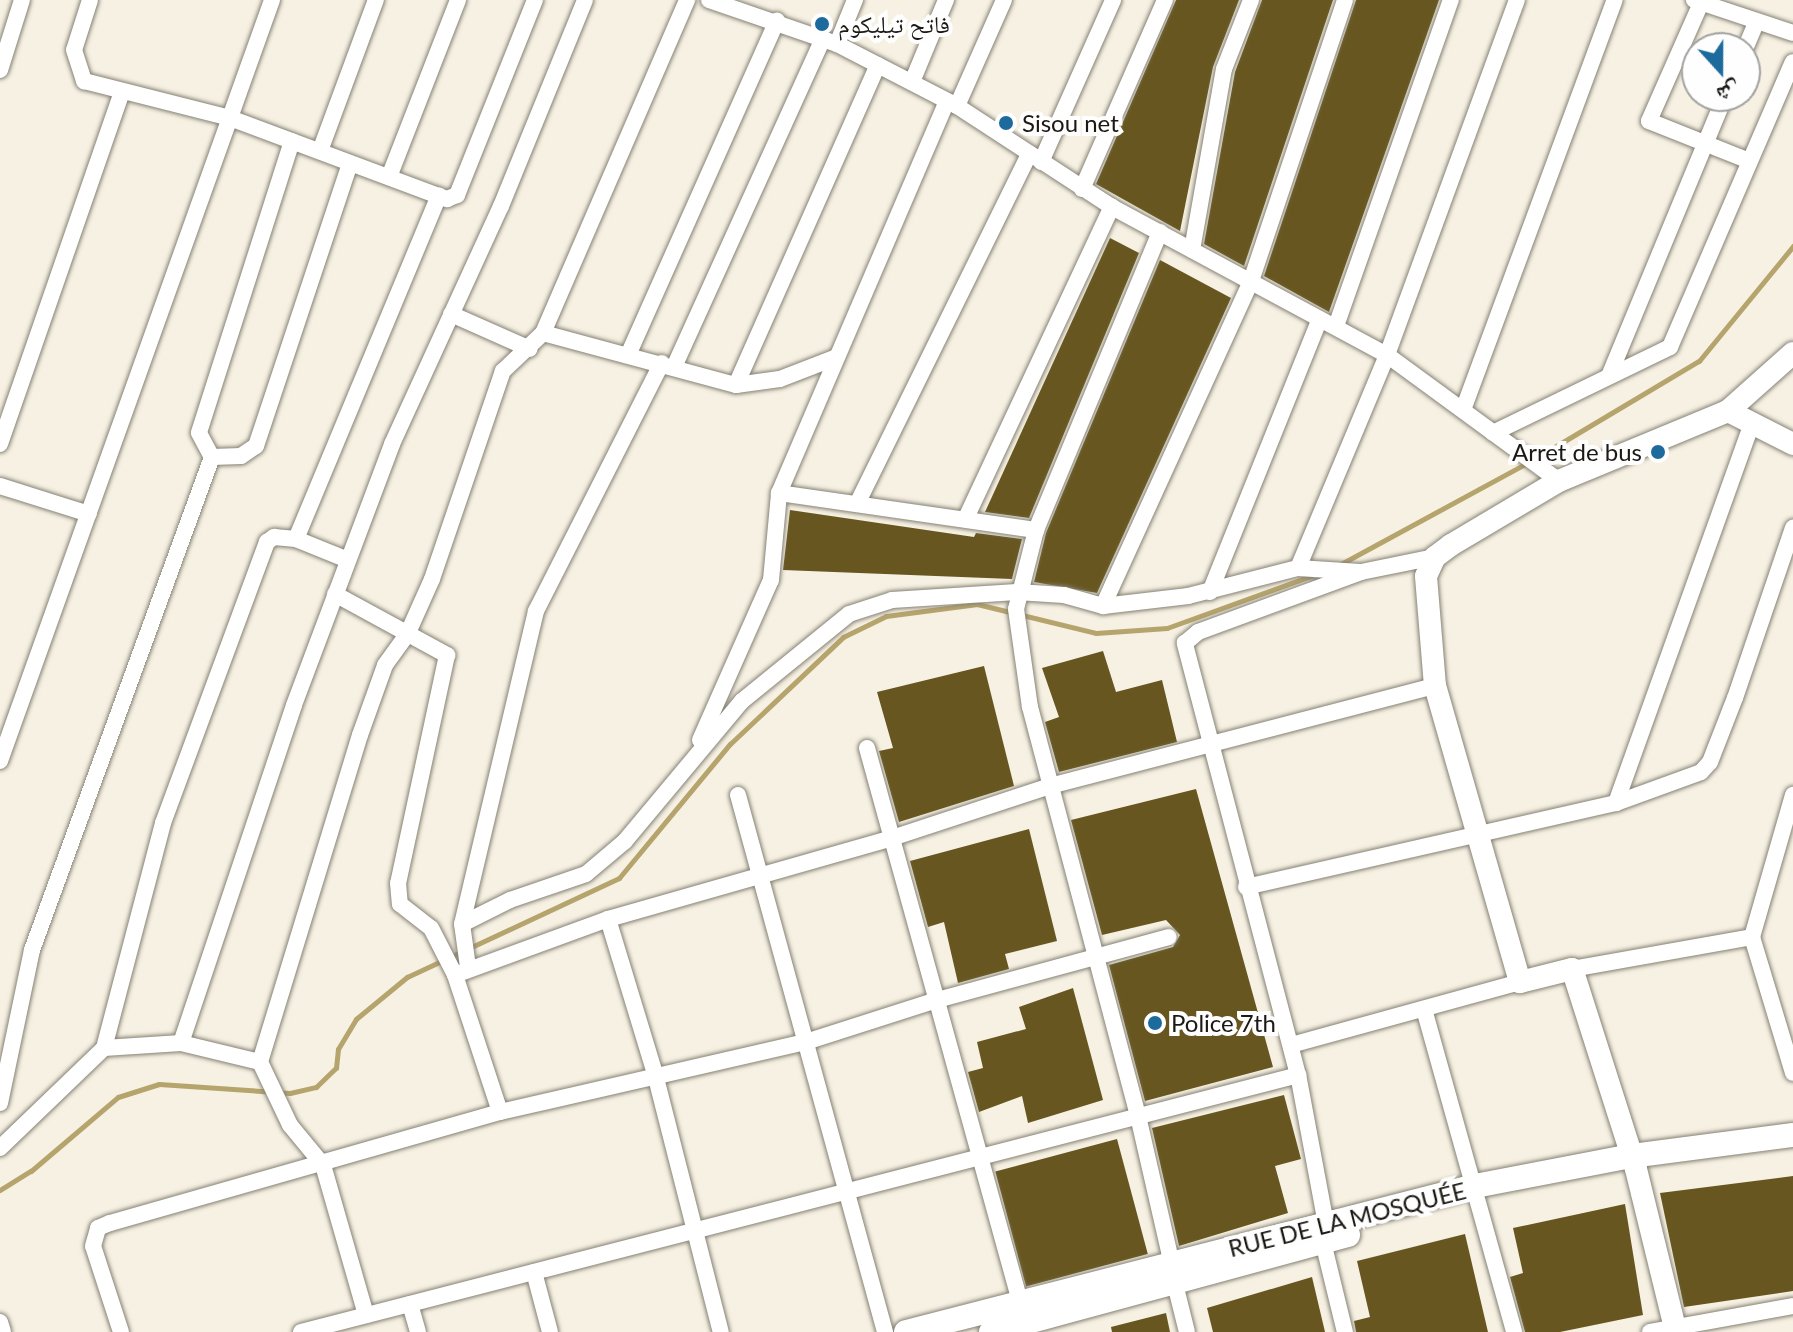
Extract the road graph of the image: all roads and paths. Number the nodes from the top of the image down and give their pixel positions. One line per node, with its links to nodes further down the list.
1 (22, 0): 29 (street)
2 (90, 0): 31 (street)
3 (272, 0): 34 (street)
4 (376, 0): 37 (street)
5 (458, 0): 41 (street)
6 (535, 0): 43 (street)
7 (585, 0): 48 (street)
8 (687, 0): 50 (street)
9 (709, 0): 21 (street)
10 (855, 0): 26 (street)
11 (946, 0): 30 (street)
12 (1004, 0): 32 (street)
13 (1113, 0): 38 (street)
14 (1165, 0): 42 (street)
15 (1251, 0): 46 (street)
16 (1345, 0): 47 (street)
17 (1451, 0): 49 (street)
18 (1517, 0): 54 (street)
19 (1615, 0): 59 (street)
20 (1697, 1): 23 (street); 36 (street)
21 (761, 6): 22 (street)
22 (777, 20): 26 (street); 52 (street)
23 (1757, 21): 24 (street); 25 (street)
24 (1752, 32)
25 (1793, 33)
26 (830, 41): 28 (street); 56 (street)
27 (1793, 62): 39 (street)
28 (878, 65): 30 (street); 58 (street)
29 (0, 70)
30 (912, 82): 32 (street)
31 (122, 91): 34 (street); 63 (street)
32 (951, 105): 38 (street); 55 (street)
33 (1718, 112): 36 (street)
34 (230, 118): 35 (street); 70 (street)
35 (292, 141): 37 (street); 65 (street)
36 (1705, 142): 39 (street); 57 (street)
37 (320, 151): 40 (street)
38 (1035, 158): 42 (street); 69 (street)
39 (1747, 160): 57 (street)
40 (350, 163): 41 (street); 65 (street)
41 (389, 177): 43 (street)
42 (1082, 189): 44 (street)
43 (439, 196): 74 (street)
44 (1112, 207): 45 (street); 71 (street)
45 (1160, 232): 46 (street); 73 (street)
46 (1192, 250): 47 (street)
47 (1251, 281): 49 (street); 82 (street)
48 (451, 314): 51 (street); 76 (street)
49 (1328, 323): 54 (street); 80 (street)
50 (543, 333): 51 (street); 52 (street)
51 (530, 349): 83 (street)
52 (629, 353): 56 (street)
53 (1793, 353): 60 (street)
54 (1387, 355): 59 (street); 77 (street)
55 (837, 357): 58 (street); 68 (street)
56 (668, 365): 58 (street); 98 (street)
57 (1609, 376): 62 (street)
58 (736, 385)
59 (1463, 410): 62 (street)
60 (1728, 411): 61 (street); 66 (street)
61 (1753, 421): 64 (street); 92 (street)
62 (1493, 433): 66 (street)
63 (0, 444)
64 (1793, 444)
65 (212, 457): 117 (street)
66 (1559, 481): 75 (street)
67 (0, 486): 70 (street)
68 (779, 493): 69 (street); 87 (street)
69 (858, 502): 71 (street)
70 (89, 514): 88 (street)
71 (966, 518): 73 (street)
72 (1793, 528): 92 (street)
73 (1036, 530): 79 (street)
74 (296, 539): 76 (street); 112 (street)
75 (1435, 557): 78 (street); 84 (street)
76 (348, 560): 81 (street)
77 (1298, 568): 78 (street); 80 (street)
78 (1361, 572): 85 (street)
79 (1017, 592): 82 (street); 87 (street); 89 (street)
80 (1210, 592): 82 (street)
81 (335, 594): 83 (street); 110 (street)
82 (1103, 606)
83 (407, 635): 103 (street); 113 (street)
84 (1435, 686): 85 (street); 93 (street)
85 (1212, 740): 89 (street); 96 (street)
86 (867, 748): 94 (street)
87 (694, 754): 98 (street)
88 (0, 761)
89 (1050, 786): 94 (street); 101 (street)
90 (738, 795): 95 (street)
91 (1793, 795): 100 (street)
92 (1616, 803): 93 (street)
93 (1477, 835): 96 (street); 104 (street)
94 (892, 838): 95 (street); 105 (street)
95 (761, 877): 97 (street); 109 (street)
96 (1246, 887): 111 (street)
97 (608, 919): 103 (street); 115 (street)
98 (462, 924): 103 (street)
99 (1169, 937): 101 (street)
100 (1752, 937): 102 (street); 106 (street)
101 (1096, 957): 105 (street); 119 (street)
102 (1572, 969): 104 (street); 124 (street)
103 (461, 971): 118 (street)
104 (1520, 982): 107 (street)
105 (937, 1000): 109 (street); 123 (street)
106 (1775, 1008): 108 (street); 114 (street)
107 (1424, 1009): 111 (street); 127 (street)
108 (1793, 1021)
109 (809, 1041): 115 (street); 126 (street)
110 (181, 1043): 112 (street); 113 (street)
111 (1291, 1045): 116 (street)
112 (104, 1048): 122 (street)
113 (260, 1062): 125 (street)
114 (1793, 1073)
115 (655, 1074): 118 (street); 128 (street)
116 (1298, 1075): 119 (street); 129 (street)
117 (0, 1103)
118 (500, 1112): 125 (street)
119 (1138, 1116): 123 (street); 131 (street)
120 (1793, 1135): 124 (main road, RUE DE LA MOSQUÉE)
121 (1793, 1147): 124 (main road)
122 (0, 1148)
123 (983, 1156): 126 (street); 135 (street)
124 (1634, 1162): 127 (main road, RUE DE LA MOSQUÉE); 137 (street)
125 (323, 1165): 134 (street); 139 (street)
126 (850, 1190): 128 (street); 144 (street)
127 (1477, 1194): 129 (main road, RUE DE LA MOSQUÉE); 149 (street)
128 (694, 1231): 130 (street); 143 (street)
129 (1324, 1233): 131 (main road, RUE DE LA MOSQUÉE); 148 (street)
130 (534, 1272): 132 (street); 142 (street)
131 (1173, 1274): 135 (main road, RUE DE LA MOSQUÉE); 147 (street)
132 (410, 1304): 134 (street); 141 (street)
133 (1793, 1306): 137 (street)
134 (366, 1315): 140 (street)
135 (1025, 1319): 145 (main road, RUE DE LA MOSQUÉE); 146 (main road)
136 (0, 1322): 138 (street)
137 (1676, 1329): 150 (street)
138 (3, 1332)
139 (121, 1332)
140 (301, 1332)
141 (418, 1332)
142 (550, 1332)
143 (721, 1332)
144 (885, 1332)
145 (906, 1332)
146 (991, 1332)
147 (1187, 1332)
148 (1345, 1332)
149 (1514, 1332)
150 (1650, 1332)

